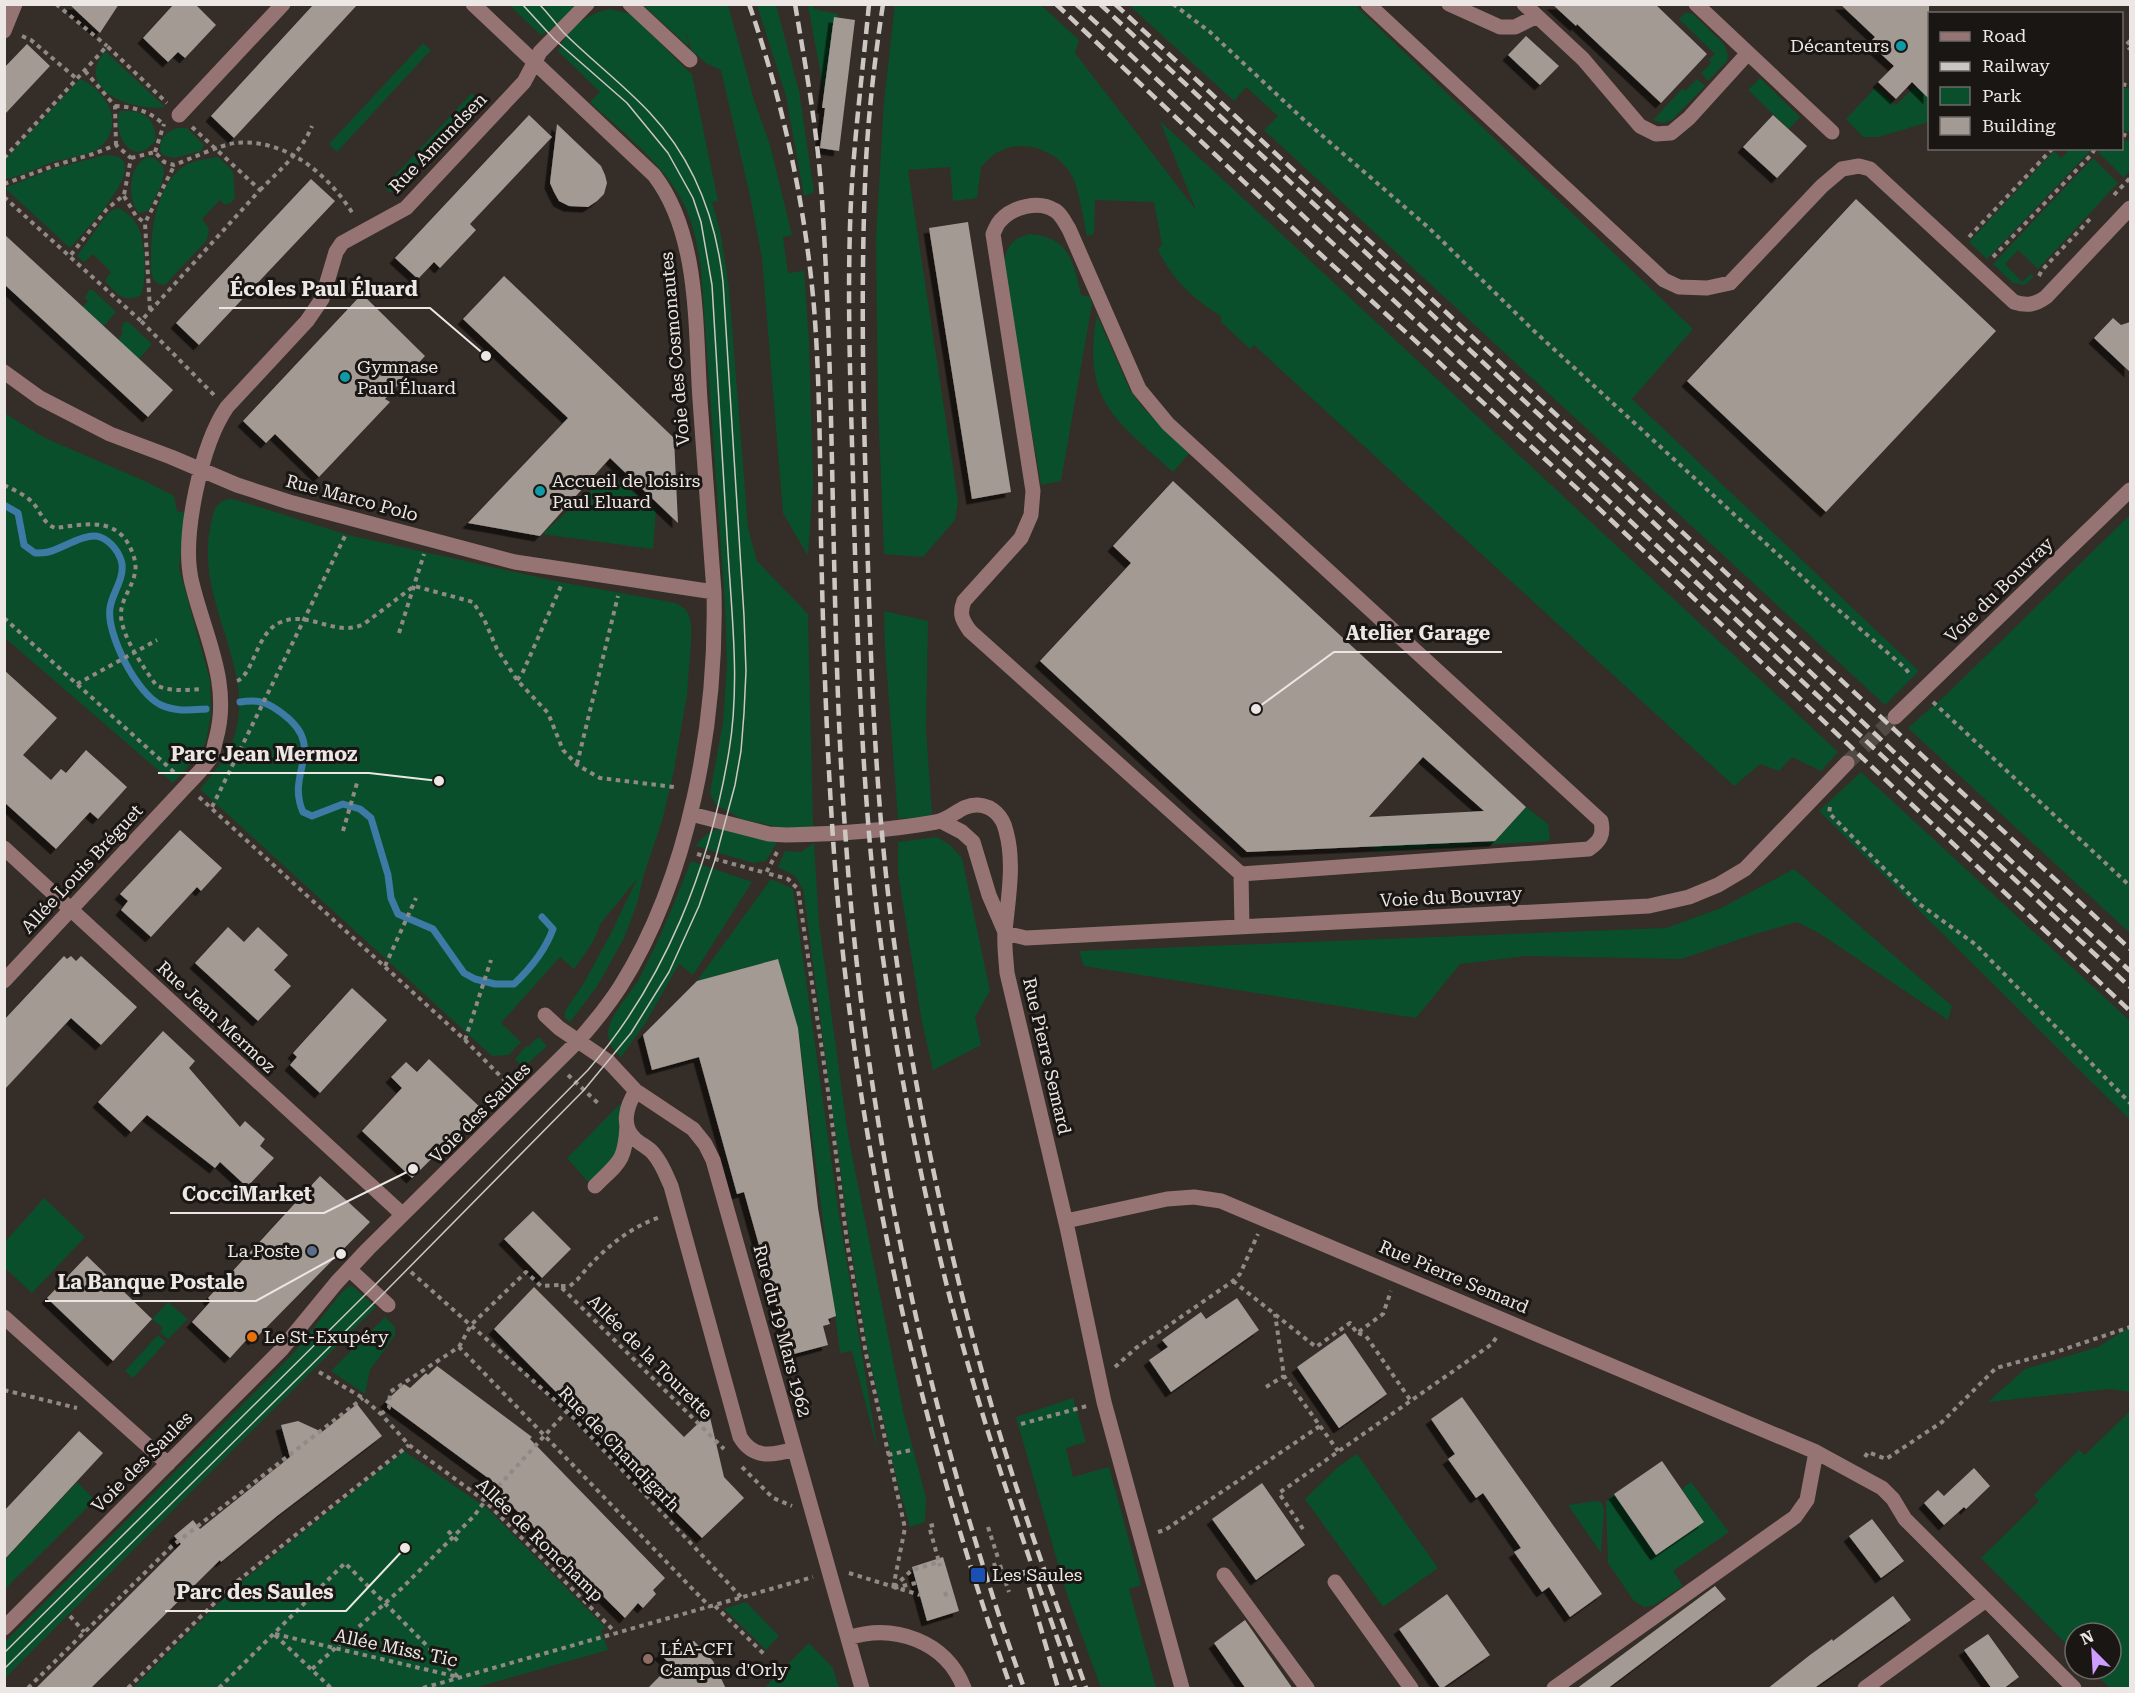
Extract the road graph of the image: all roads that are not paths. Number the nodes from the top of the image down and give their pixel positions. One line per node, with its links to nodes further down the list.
1 (15, 4): 11 (street)
2 (283, 4): 15 (street)
3 (473, 4): 14 (street, Voie des Cosmonautes)
4 (587, 4): 14 (street, Rue Amundsen)
5 (630, 4): 13 (street)
6 (1368, 4): 17 (street)
7 (1449, 4): 10 (street)
8 (1524, 4): 10 (street)
9 (1696, 4): 12 (street)
10 (1537, 16): 12 (street)
11 (6, 30)
12 (1748, 53): 16 (street)
13 (690, 60)
14 (536, 62): 19 (street, Rue Amundsen); 21 (street, Voie des Cosmonautes)
15 (179, 115)
16 (1832, 132)
17 (2130, 208)
18 (4, 372): 19 (street, Rue Marco Polo)
19 (200, 470): 21 (street, Rue Marco Polo); 22 (street, Rue Amundsen)
20 (2130, 490): 23 (street, Voie du Bouvray)
21 (714, 592): 25 (street, Voie des Cosmonautes)
22 (221, 685): 29 (street, Allée Louis Bréguet)
23 (1894, 717)
24 (1847, 763): 30 (street, Voie du Bouvray)
25 (691, 814): 26 (street); 34 (street, Voie des Saules)
26 (940, 821): 31 (street); 31 (street)
27 (4, 848): 29 (street, Rue Jean Mermoz)
28 (1241, 874): 28 (street); 30 (street)
29 (71, 910): 32 (street, Allée Louis Bréguet); 38 (street, Rue Jean Mermoz)
30 (1242, 927): 31 (street, Voie du Bouvray)
31 (1005, 933): 39 (street, Rue Pierre Semard)
32 (4, 981)
33 (545, 1015): 34 (street, Rue du 19 Mars 1962)
34 (578, 1041): 35 (street, Rue du 19 Mars 1962); 38 (street, Voie des Saules)
35 (636, 1091): 36 (street); 43 (street, Rue du 19 Mars 1962)
36 (627, 1126): 37 (street); 43 (street)
37 (595, 1186)
38 (402, 1215): 40 (street, Voie des Saules)
39 (1066, 1221): 44 (street, Rue Pierre Semard); 53 (street, Rue Pierre Semard)
40 (349, 1269): 41 (street); 45 (street, Voie des Saules)
41 (388, 1305)
42 (4, 1317): 45 (street)
43 (794, 1449): 50 (street, Rue du 19 Mars 1962)
44 (1816, 1452): 48 (street, Rue Pierre Semard); 56 (street)
45 (168, 1464): 49 (street, Voie des Saules)
46 (1224, 1575): 54 (street)
47 (1335, 1582): 55 (street)
48 (1986, 1600): 57 (street); 58 (street)
49 (4, 1628)
50 (848, 1638): 51 (street, Rue du 19 Mars 1962); 52 (street)
51 (862, 1689)
52 (964, 1689)
53 (1182, 1689)
54 (1307, 1689)
55 (1411, 1689)
56 (1554, 1689)
57 (1865, 1689)
58 (2074, 1689)

